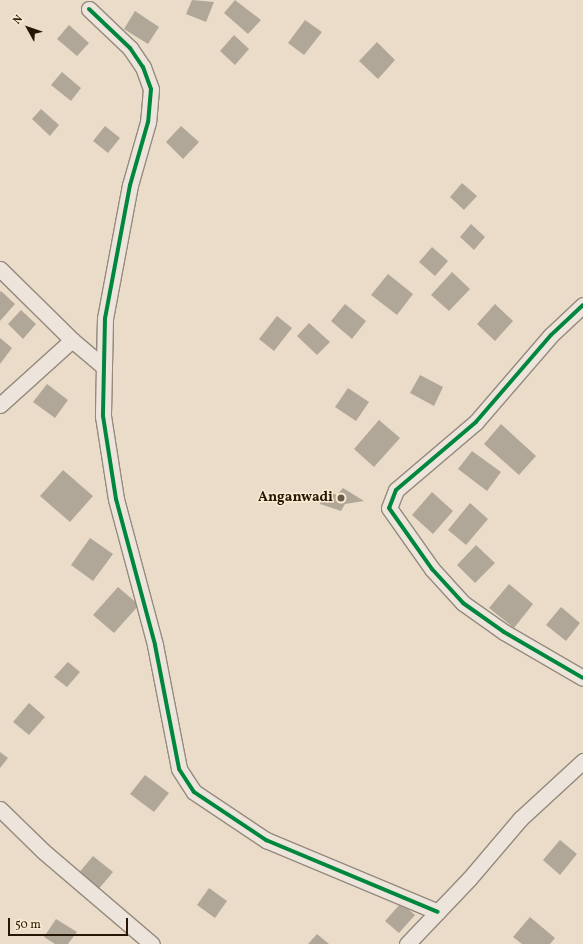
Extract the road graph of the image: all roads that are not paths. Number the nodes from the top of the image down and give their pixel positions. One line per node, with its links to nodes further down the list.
1 (89, 9): 5 (street)
2 (0, 269): 4 (street)
3 (583, 305): 7 (street)
4 (72, 340): 5 (street); 6 (street)
5 (104, 367): 10 (street)
6 (0, 405)
7 (583, 678)
8 (583, 761): 10 (street)
9 (0, 808): 11 (street)
10 (438, 912): 12 (street)
11 (152, 944)
12 (407, 944)

